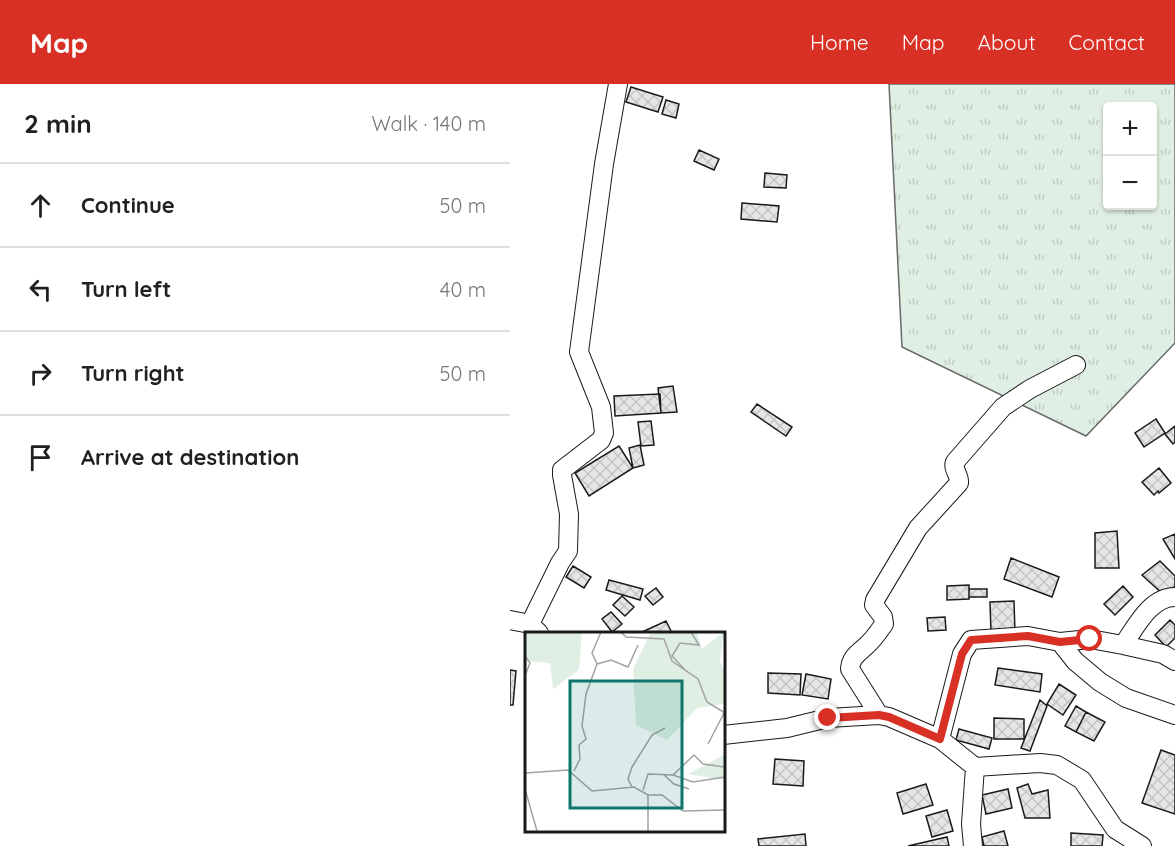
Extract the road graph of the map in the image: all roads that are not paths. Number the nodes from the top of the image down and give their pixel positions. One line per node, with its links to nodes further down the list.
1 (618, 84): 5 (street)
2 (1076, 365): 9 (street)
3 (1175, 597): 7 (street)
4 (510, 620): 5 (street)
5 (535, 628)
6 (1060, 642): 7 (street); 10 (street); 12 (street)
7 (1123, 645): 8 (street)
8 (1175, 661)
9 (879, 715): 11 (street); 12 (street)
10 (1175, 715)
11 (724, 735)
12 (940, 739): 13 (street)
13 (975, 767): 14 (street); 15 (street)
14 (973, 846)
15 (1142, 846)

